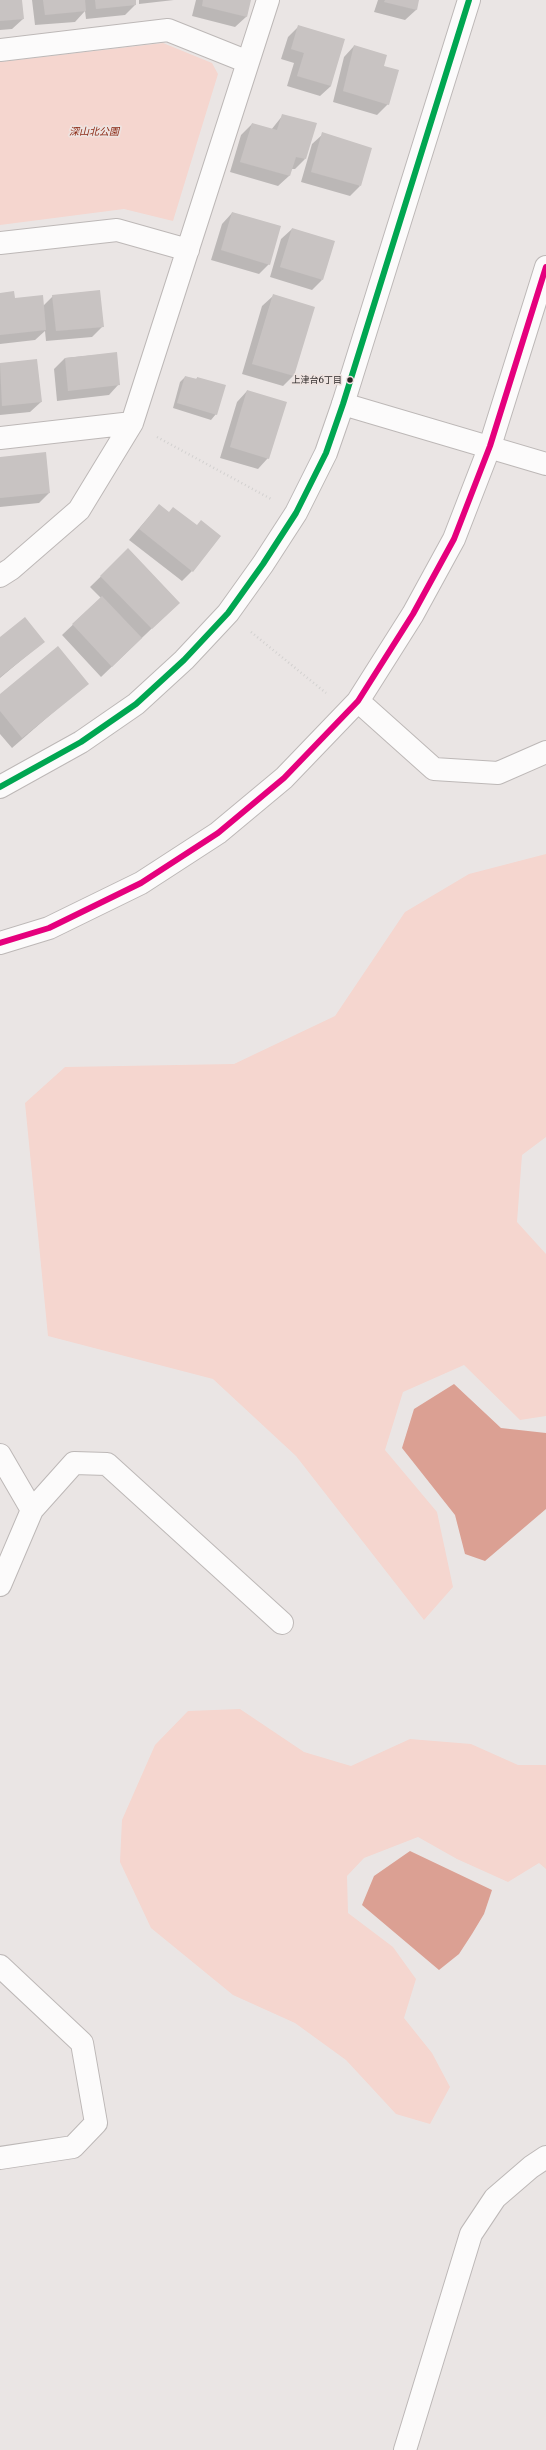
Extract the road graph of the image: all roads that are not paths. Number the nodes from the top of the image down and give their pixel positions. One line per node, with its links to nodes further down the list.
1 (268, 0): 4 (street)
2 (469, 0): 8 (street)
3 (0, 50): 4 (street)
4 (248, 62): 6 (street)
5 (0, 243): 6 (street)
6 (188, 250): 9 (street)
7 (546, 267): 11 (street)
8 (343, 404): 11 (street); 16 (street)
9 (132, 423): 10 (street); 13 (street)
10 (0, 438)
11 (490, 446): 12 (street); 14 (street)
12 (546, 464)
13 (0, 576)
14 (353, 706): 15 (street); 17 (street)
15 (546, 752)
16 (0, 787)
17 (0, 943)
18 (0, 1455): 19 (street)
19 (32, 1510): 20 (street); 21 (street)
20 (0, 1585)
21 (282, 1623)
22 (0, 1966): 24 (street)
23 (546, 2157): 25 (street)
24 (0, 2158)
25 (405, 2450)

